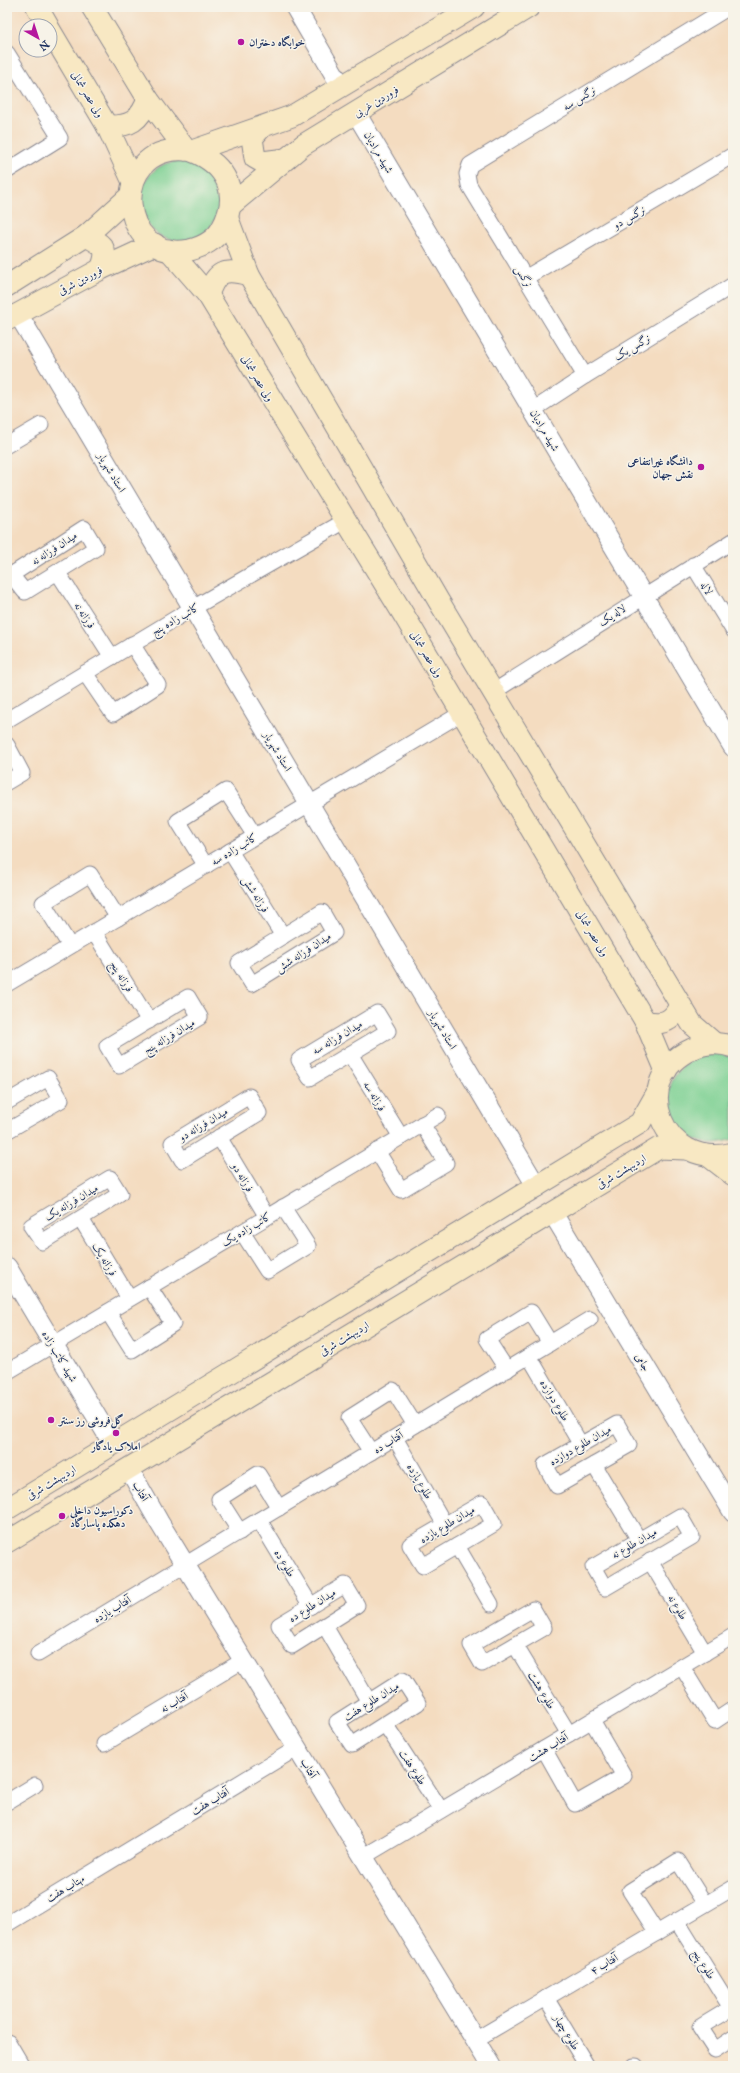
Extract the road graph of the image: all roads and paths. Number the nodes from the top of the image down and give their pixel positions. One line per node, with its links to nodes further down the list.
1 (37, 7): 7 (main road)
2 (92, 7): 11 (main road)
3 (295, 7): 10 (street)
4 (474, 7): 10 (main road)
5 (529, 7): 12 (main road, فروردین غربی)
6 (729, 7): 19 (street, نرگس سه)
7 (43, 18)
8 (58, 43): 13 (main road, ولی عصر شمالی)
9 (7, 53): 18 (street)
10 (341, 86): 14 (main road)
11 (148, 99): 13 (main road); 15 (main road)
12 (356, 113): 17 (main road, فروردین غربی); 32 (street, شهید مرادیان)
13 (107, 126): 20 (main road, ولی عصر شمالی)
14 (261, 128): 15 (main road); 17 (main road)
15 (189, 151): 20 (main road); 21 (main road)
16 (733, 155): 26 (street, نرگس دو)
17 (286, 159): 21 (main road, فروردین غربی)
18 (7, 171)
19 (467, 174): 26 (street, نرگس)
20 (132, 189): 22 (main road); 23 (main road)
21 (229, 212): 23 (main road); 25 (main road)
22 (86, 236): 24 (main road); 27 (main road)
23 (162, 247): 24 (main road, فروردین شرقی); 29 (main road, ولی عصر شمالی)
24 (101, 269): 30 (main road, فروردین شرقی)
25 (249, 275): 29 (main road); 45 (main road)
26 (525, 278): 31 (street, نرگس)
27 (7, 286)
28 (733, 286): 31 (street, نرگس یک)
29 (208, 295): 35 (main road, ولی عصر شمالی)
30 (12, 317): 40 (street, استاد شهریار)
31 (585, 376): 32 (street, نرگس یک)
32 (533, 410): 39 (street, شهید مرادیان)
33 (41, 425): 34 (street)
34 (9, 440)
35 (345, 521): 40 (street, کاتب زاده پنج); 46 (main road, ولی عصر شمالی)
36 (733, 541): 37 (street, لاله یک)
37 (693, 566): 39 (street, لاله یک); 41 (street, لاله)
38 (58, 573): 38 (street, میدان فرزانه نه); 43 (street, فرزانه نه)
39 (644, 596): 45 (street, لاله یک); 49 (street, شهید مرادیان)
40 (192, 608): 42 (street, کاتب زاده پنج); 51 (street, استاد شهریار)
41 (733, 630)
42 (132, 644): 43 (street, کاتب زاده پنج); 44 (street)
43 (112, 656): 44 (street, کاتب زاده پنج)
44 (85, 673): 47 (street, کاتب زاده پنج)
45 (493, 692): 60 (main road)
46 (462, 713): 51 (street, کاتب زاده سه); 62 (main road, ولی عصر شمالی)
47 (7, 720)
48 (7, 745): 50 (street)
49 (733, 747)
50 (7, 782)
51 (309, 804): 52 (street, کاتب زاده سه); 80 (street, استاد شهریار)
52 (255, 836): 53 (street, کاتب زاده سه); 54 (street)
53 (230, 851): 54 (street, کاتب زاده سه); 57 (street, فرزانه شش)
54 (206, 866): 55 (street, کاتب زاده سه)
55 (118, 918): 56 (street, کاتب زاده سه); 58 (street)
56 (94, 932): 58 (street, کاتب زاده سه); 61 (street, فرزانه پنج)
57 (283, 936): 57 (street, میدان فرزانه شش)
58 (70, 946): 59 (street, کاتب زاده سه)
59 (7, 984)
60 (680, 1005): 62 (main road); 63 (main road)
61 (149, 1021): 61 (street, میدان فرزانه پنج)
62 (645, 1021): 65 (main road, ولی عصر شمالی)
63 (724, 1045): 65 (main road)
64 (350, 1054): 64 (street, میدان فرزانه سه); 73 (street, فرزانه سه)
65 (666, 1071): 66 (main road)
66 (658, 1093): 71 (main road, اردیبهشت شرقی); 74 (main road)
67 (8, 1098): 70 (street)
68 (438, 1115): 69 (street, کاتب زاده یک)
69 (422, 1124): 73 (street, کاتب زاده یک); 75 (street)
70 (7, 1131)
71 (624, 1133): 78 (main road); 80 (main road, اردیبهشت شرقی)
72 (219, 1137): 72 (street, میدان فرزانه دو); 83 (street, فرزانه دو)
73 (401, 1137): 75 (street, کاتب زاده یک)
74 (685, 1149): 77 (main road); 78 (main road, اردیبهشت شرقی)
75 (377, 1151): 81 (street, کاتب زاده یک)
76 (733, 1153): 77 (main road)
77 (707, 1156): 79 (main road)
78 (638, 1161): 82 (main road, اردیبهشت شرقی)
79 (733, 1175)
80 (538, 1187): 98 (main road, اردیبهشت شرقی)
81 (283, 1206): 83 (street, کاتب زاده یک); 85 (street)
82 (552, 1212): 102 (main road, اردیبهشت شرقی); 105 (street, جامی)
83 (267, 1217): 85 (street, کاتب زاده یک)
84 (81, 1219): 84 (street, میدان فرزانه یک); 88 (street, فرزانه یک)
85 (242, 1232): 87 (street, کاتب زاده یک)
86 (7, 1267): 91 (street, شهید کاتب زاده)
87 (149, 1287): 88 (street, کاتب زاده یک); 89 (street)
88 (129, 1298): 89 (street, کاتب زاده یک)
89 (108, 1312): 91 (street, کاتب زاده یک)
90 (590, 1319): 92 (street, آفتاب ده)
91 (54, 1344): 95 (street, کاتب زاده یک); 98 (street, شهید کاتب زاده)
92 (550, 1344): 93 (street, آفتاب ده); 94 (street)
93 (529, 1356): 94 (street, آفتاب ده); 99 (street, طلوع دوازده)
94 (507, 1370): 96 (street, آفتاب ده)
95 (7, 1372)
96 (415, 1425): 97 (street, آفتاب ده); 100 (street)
97 (395, 1438): 100 (street, آفتاب ده); 107 (street, طلوع یازده)
98 (113, 1444): 104 (main road, اردیبهشت شرقی)
99 (581, 1444): 101 (street, میدان طلوع دوازده); 101 (street, میدان طلوع دوازده)
100 (371, 1452): 103 (street, آفتاب ده)
101 (594, 1465): 109 (street)
102 (129, 1469): 110 (main road, اردیبهشت شرقی); 113 (street, آفتاب)
103 (279, 1508): 106 (street, آفتاب ده); 108 (street)
104 (7, 1509)
105 (733, 1512)
106 (259, 1520): 108 (street, آفتاب ده); 115 (street, طلوع ده)
107 (445, 1525): 111 (street, میدان طلوع یازده); 111 (street, میدان طلوع یازده)
108 (240, 1532): 113 (street, آفتاب ده)
109 (639, 1540): 112 (street, میدان طلوع نه); 112 (street, میدان طلوع نه)
110 (7, 1542)
111 (458, 1546): 114 (street)
112 (650, 1561): 119 (street, طلوع نه)
113 (185, 1565): 120 (street, آفتاب یازده); 121 (street, آفتاب)
114 (491, 1604)
115 (311, 1606): 116 (street, میدان طلوع ده); 116 (street, میدان طلوع ده)
116 (325, 1626): 123 (street)
117 (733, 1636): 119 (street, آفتاب هشت)
118 (515, 1645): 127 (street, طلوع هشت)
119 (705, 1653): 122 (street, آفتاب هشت)
120 (38, 1654)
121 (244, 1660): 128 (street, آفتاب نه); 129 (street, آفتاب)
122 (682, 1667): 124 (street); 125 (street, آفتاب هشت)
123 (369, 1702): 126 (street, میدان طلوع هفت); 126 (street, میدان طلوع هفت)
124 (733, 1710)
125 (592, 1721): 127 (street, آفتاب هشت); 130 (street)
126 (385, 1724): 133 (street, طلوع هفت)
127 (569, 1734): 130 (street, آفتاب هشت)
128 (104, 1744)
129 (297, 1748): 134 (street, آفتاب هفت); 135 (street, آفتاب)
130 (544, 1749): 133 (street, آفتاب هشت)
131 (35, 1785): 132 (street)
132 (7, 1802)
133 (441, 1810): 135 (street, آفتاب هشت)
134 (124, 1853): 139 (street, مهتاب هفت)
135 (363, 1857): 144 (street, آفتاب)
136 (733, 1888): 137 (street, آفتاب ۴)
137 (705, 1904): 138 (street, آفتاب ۴); 140 (street)
138 (677, 1921): 140 (street, آفتاب ۴); 142 (street, طلوع پنج)
139 (7, 1924)
140 (657, 1933): 141 (street, آفتاب ۴)
141 (546, 1998): 144 (street, آفتاب ۴); 148 (street, طلوع چهار)
142 (732, 2007): 143 (street)
143 (733, 2038)
144 (475, 2040): 147 (street, آفتاب)
145 (7, 2044): 146 (street)
146 (15, 2064)
147 (491, 2066)
148 (587, 2066)

